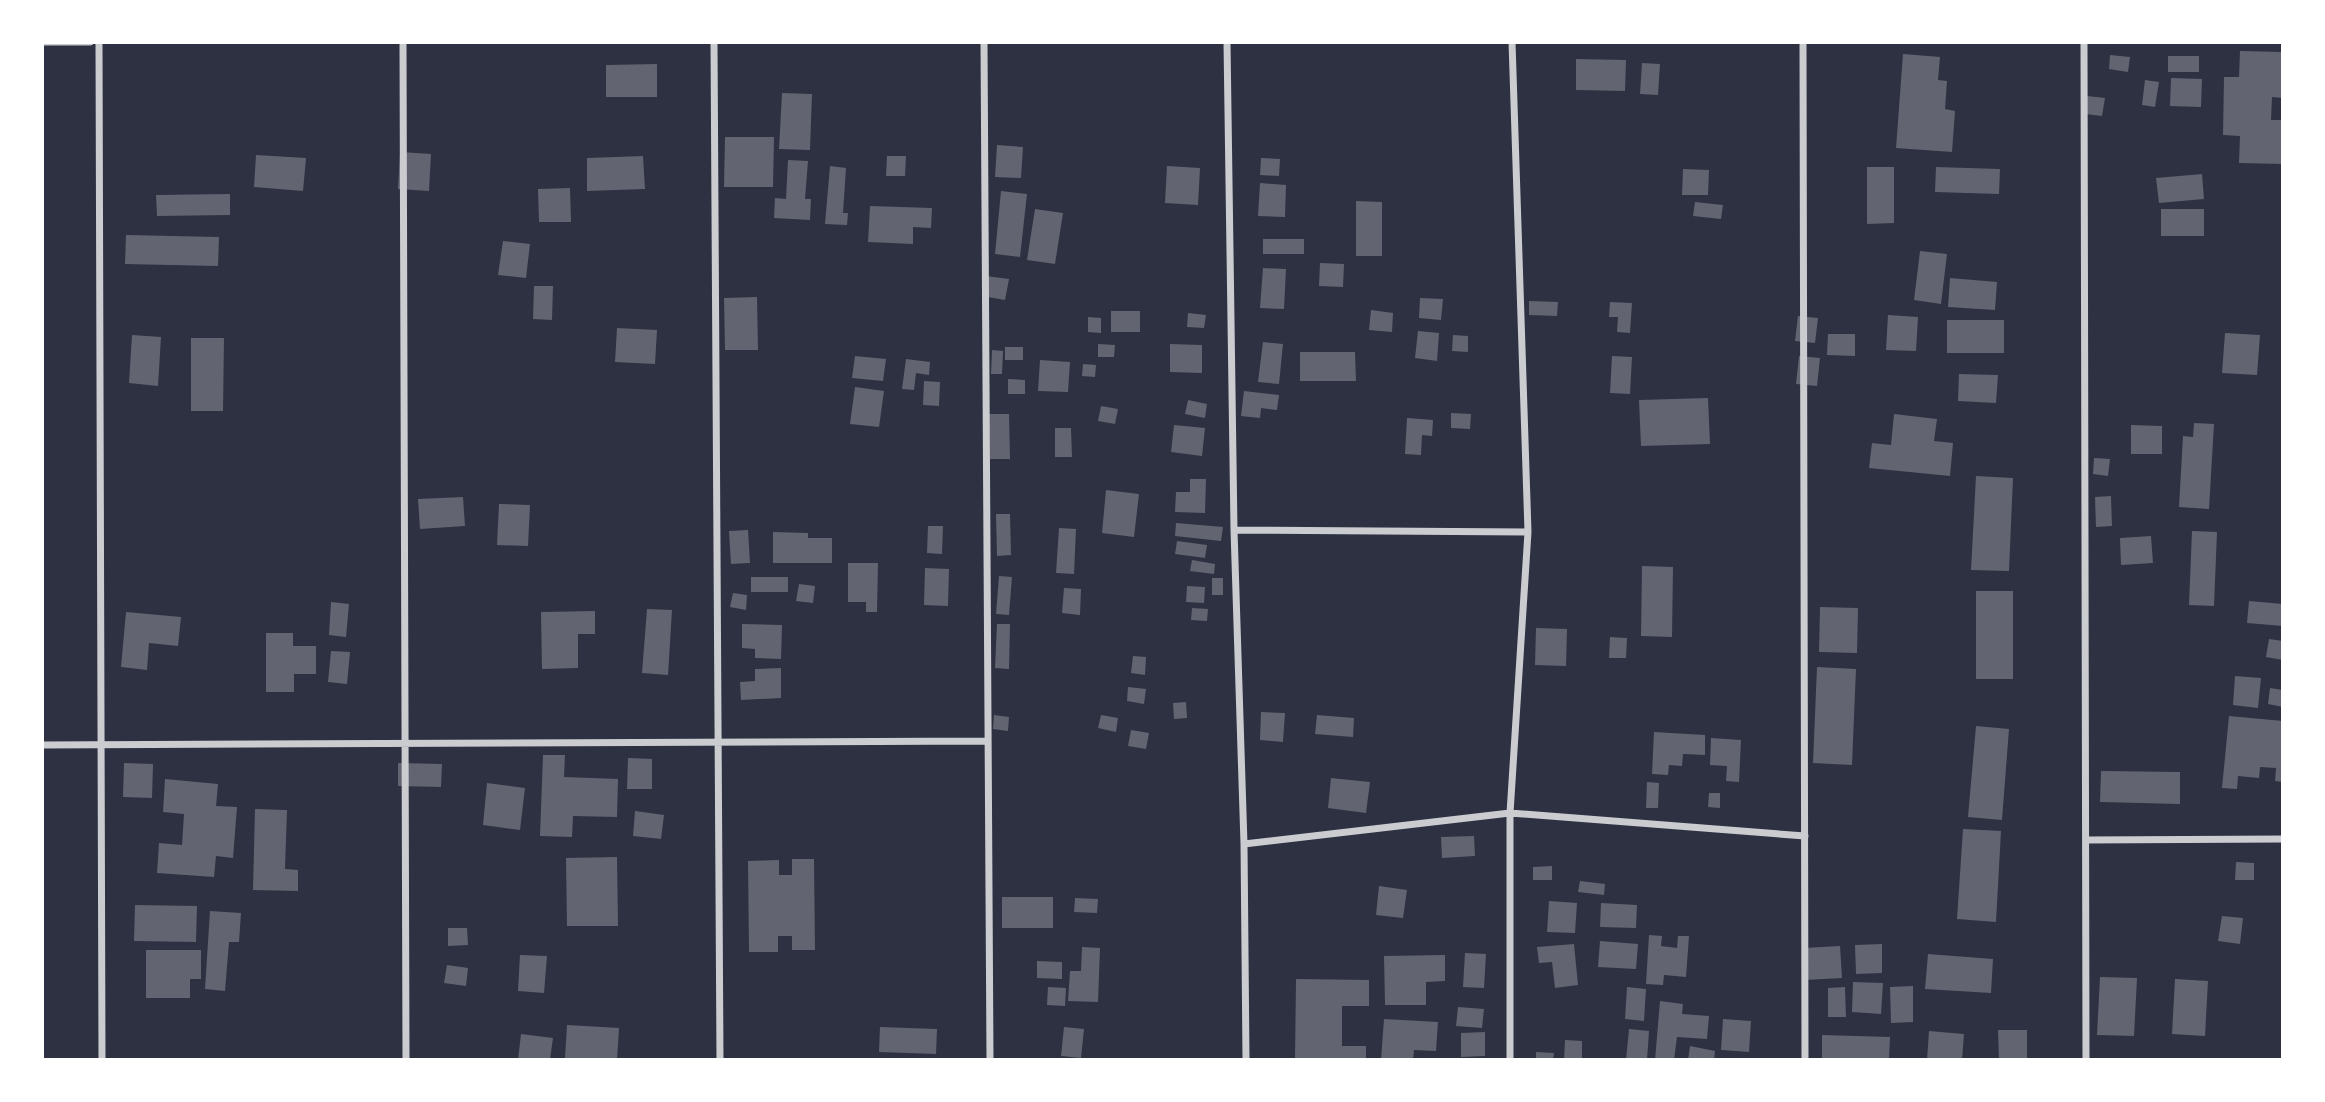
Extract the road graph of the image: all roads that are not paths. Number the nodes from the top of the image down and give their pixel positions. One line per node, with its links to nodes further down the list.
1 (42, 42): 2 (street)
2 (90, 42)
3 (100, 42): 17 (street)
4 (403, 42): 15 (street)
5 (714, 42): 14 (street)
6 (984, 42): 13 (street)
7 (1227, 42): 11 (street)
8 (1511, 42): 12 (street)
9 (1802, 42): 19 (street)
10 (2084, 42): 21 (street)
11 (1234, 530): 12 (street); 22 (street)
12 (1528, 532): 18 (street)
13 (988, 741): 14 (street); 26 (street)
14 (718, 742): 15 (street); 25 (street)
15 (406, 743): 17 (street); 24 (street)
16 (42, 745): 17 (street)
17 (102, 745): 23 (street)
18 (1510, 813): 19 (street); 22 (street); 28 (street)
19 (1805, 836): 29 (street)
20 (2283, 839): 21 (street)
21 (2086, 840): 30 (street)
22 (1244, 844): 27 (street)
23 (103, 1060)
24 (406, 1060)
25 (720, 1060)
26 (989, 1060)
27 (1246, 1060)
28 (1510, 1060)
29 (1805, 1060)
30 (2086, 1060)

